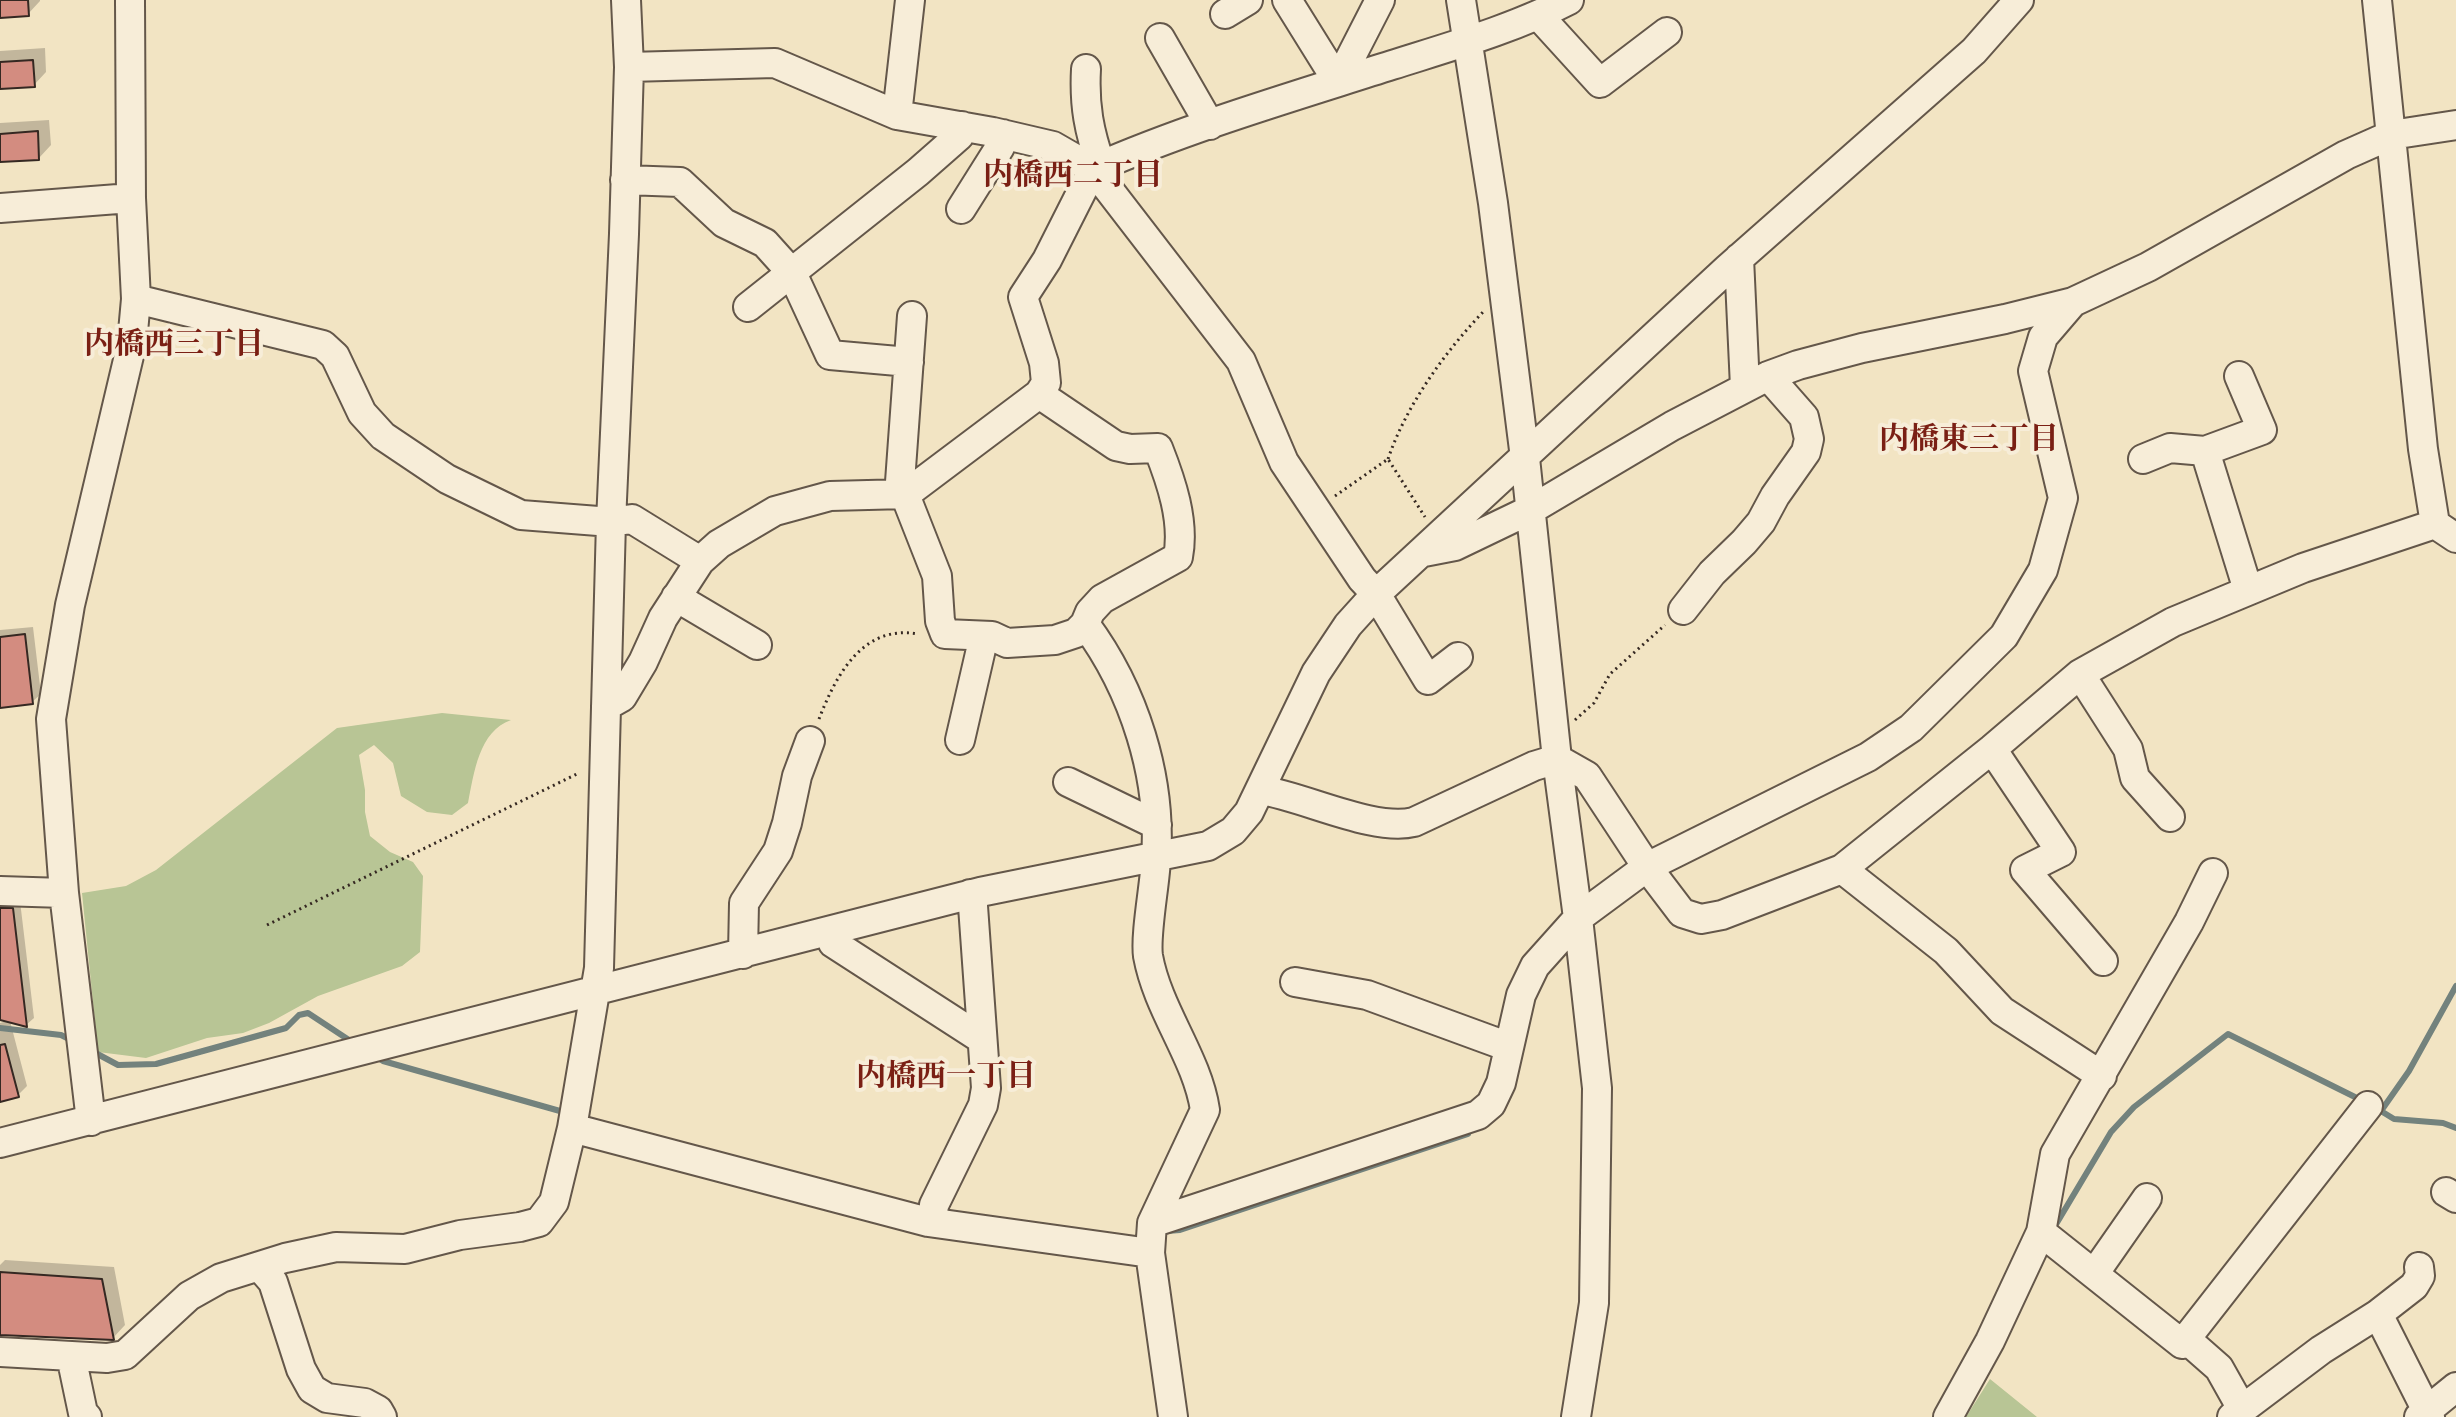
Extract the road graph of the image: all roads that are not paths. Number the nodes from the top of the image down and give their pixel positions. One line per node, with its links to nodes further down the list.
1 (130, 0): 25 (street)
2 (626, 0): 14 (street)
3 (910, 0): 17 (street)
4 (1287, 0): 16 (street)
5 (1380, 0): 16 (street)
6 (1461, 0): 13 (street)
7 (1569, 0): 10 (street)
8 (2019, 0): 28 (street)
9 (2377, 0): 22 (street)
10 (1539, 16): 11 (street); 13 (street)
11 (1667, 32)
12 (1160, 38): 18 (street)
13 (1465, 42): 16 (street); 39 (street)
14 (629, 67): 17 (street); 24 (street)
15 (1086, 69): 23 (street)
16 (1338, 82): 18 (street)
17 (897, 115): 20 (street)
18 (1210, 125): 23 (street)
19 (2456, 125): 22 (street)
20 (962, 126): 21 (street); 29 (street)
21 (1003, 134): 23 (street); 27 (street)
22 (2391, 135): 31 (street); 44 (street)
23 (1097, 168): 37 (street); 48 (street)
24 (625, 180): 29 (street); 43 (street)
25 (131, 198): 26 (street); 30 (street)
26 (0, 208)
27 (961, 209)
28 (1739, 258): 36 (street); 39 (street)
29 (792, 273): 32 (street); 34 (street)
30 (136, 299): 43 (street); 70 (street)
31 (2073, 302): 36 (street); 66 (street)
32 (748, 307)
33 (912, 316): 34 (street)
34 (909, 362): 41 (street)
35 (2239, 376): 38 (street)
36 (1756, 382): 42 (street); 50 (street)
37 (1039, 394): 41 (street); 51 (street)
38 (2205, 451): 40 (street); 47 (street)
39 (1525, 458): 42 (street); 45 (street)
40 (2143, 459)
41 (906, 494): 46 (street); 52 (street)
42 (1532, 509): 45 (street); 60 (street)
43 (611, 522): 46 (street); 56 (street)
44 (2445, 531): 47 (street)
45 (1430, 544): 48 (street)
46 (700, 561): 49 (street)
47 (2248, 590): 55 (street)
48 (1376, 594): 54 (street); 62 (street)
49 (676, 597): 53 (street); 56 (street)
50 (1683, 610)
51 (1085, 624): 52 (street); 64 (street)
52 (984, 636): 57 (street)
53 (757, 645)
54 (1458, 657)
55 (2080, 674): 59 (street); 63 (street)
56 (606, 706): 77 (street)
57 (960, 740)
58 (810, 741): 74 (street)
59 (1992, 749): 67 (street); 75 (street)
60 (1557, 759): 62 (street); 66 (street); 72 (street)
61 (1068, 782): 64 (street)
62 (1261, 790): 65 (street)
63 (2170, 817)
64 (1157, 825): 65 (street)
65 (1157, 856): 71 (street); 87 (street)
66 (1647, 867): 67 (street); 72 (street)
67 (1842, 869): 80 (street)
68 (2213, 873): 80 (street)
69 (0, 891): 70 (street)
70 (64, 893): 82 (street)
71 (970, 894): 73 (street); 78 (street)
72 (1578, 918): 79 (street); 103 (street)
73 (830, 931): 74 (street); 78 (street)
74 (743, 954): 77 (street)
75 (2103, 961)
76 (1295, 982): 79 (street)
77 (594, 992): 82 (street); 83 (street)
78 (982, 1036): 86 (street)
79 (1509, 1047): 87 (street)
80 (2102, 1076): 88 (street)
81 (2368, 1106): 94 (street)
82 (91, 1121): 84 (street)
83 (572, 1128): 86 (street); 90 (street)
84 (0, 1143)
85 (2147, 1198): 92 (street)
86 (932, 1222): 89 (street)
87 (1152, 1223): 89 (street)
88 (2041, 1232): 92 (street); 104 (street)
89 (1150, 1253): 102 (street)
90 (260, 1267): 96 (street); 101 (street)
91 (2419, 1267): 93 (street)
92 (2094, 1274): 94 (street)
93 (2378, 1314): 98 (street); 99 (street)
94 (2186, 1339): 98 (street)
95 (0, 1352): 96 (street)
96 (71, 1356): 100 (street)
97 (2456, 1387): 99 (street)
98 (2237, 1413)
99 (2425, 1415)
100 (87, 1417)
101 (382, 1417)
102 (1173, 1417)
103 (1576, 1417)
104 (1948, 1417)

